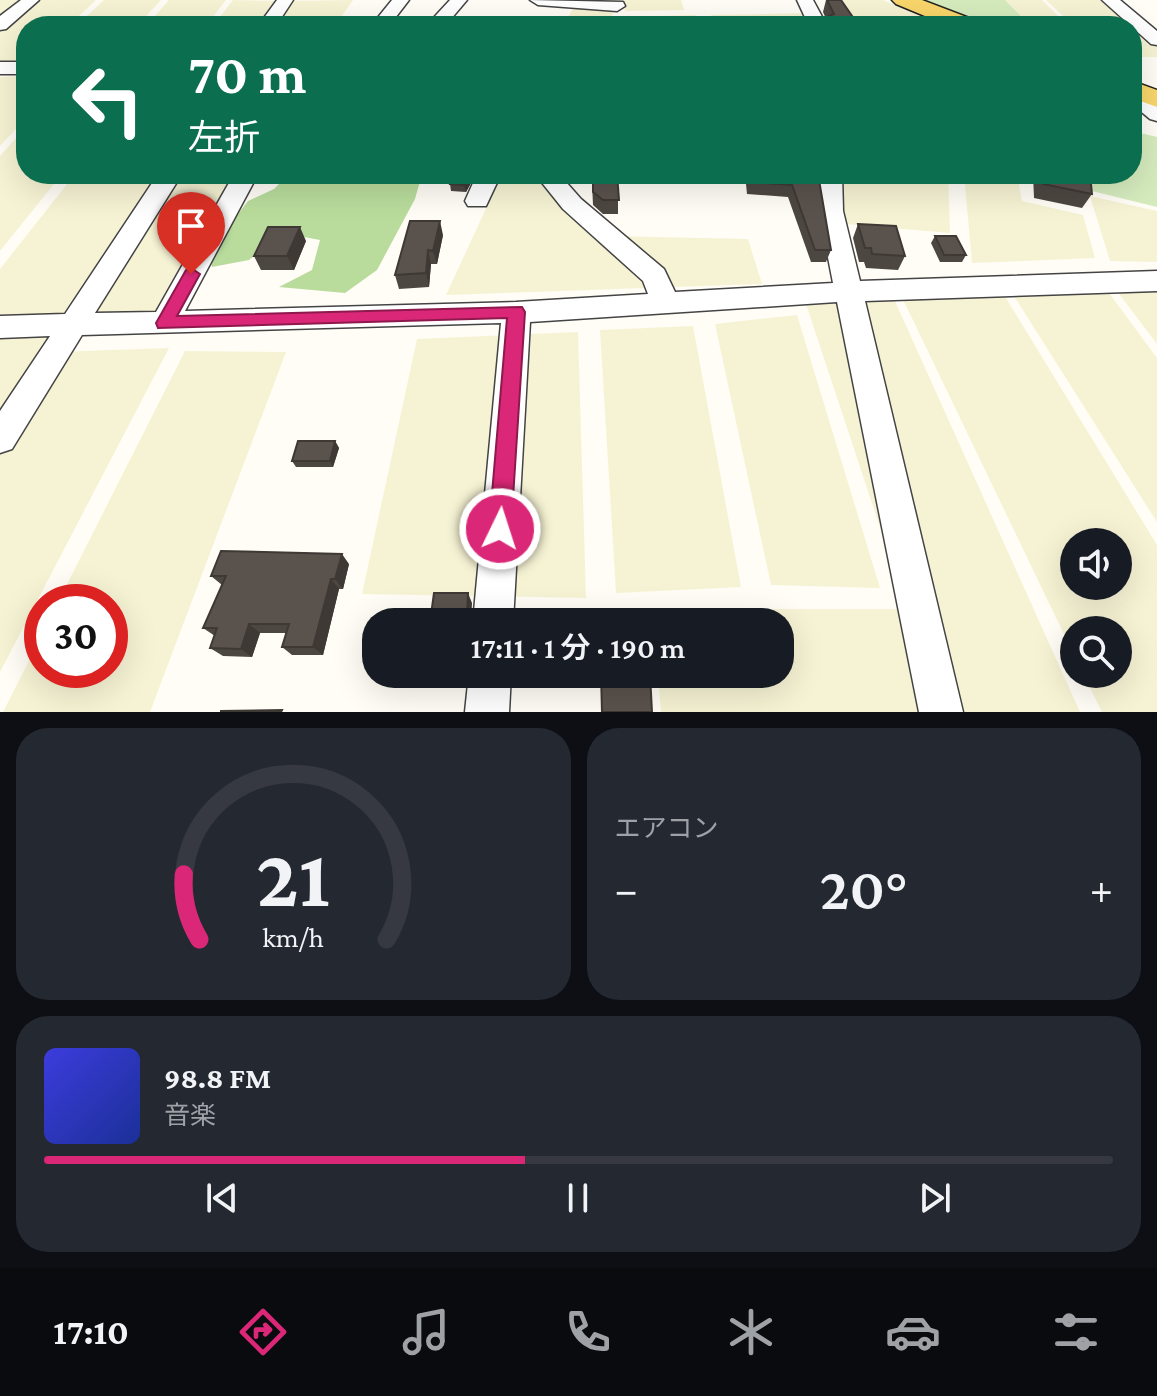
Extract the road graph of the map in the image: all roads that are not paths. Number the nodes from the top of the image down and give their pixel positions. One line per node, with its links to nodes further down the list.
1 (31, 0): 12 (street)
2 (401, 0): 8 (street)
3 (459, 0): 9 (street)
4 (538, 0): 7 (street)
5 (903, 0): 10 (main road)
6 (1110, 0): 11 (street)
7 (619, 3)
8 (388, 16)
9 (444, 16)
10 (944, 16)
11 (1129, 16)
12 (0, 25)
13 (1142, 99): 14 (street)
14 (1157, 115)
15 (163, 184): 26 (street)
16 (240, 184): 25 (street)
17 (485, 184): 20 (street)
18 (555, 184): 23 (street)
19 (830, 184): 22 (street)
20 (477, 201)
21 (1157, 281): 22 (street)
22 (848, 292): 23 (street); 32 (street)
23 (666, 303): 24 (street)
24 (516, 312): 25 (street); 29 (street)
25 (164, 323): 26 (street)
26 (70, 326): 27 (street); 28 (street)
27 (0, 327)
28 (0, 439)
29 (494, 608)
30 (489, 688): 31 (street)
31 (487, 712)
32 (941, 712)

